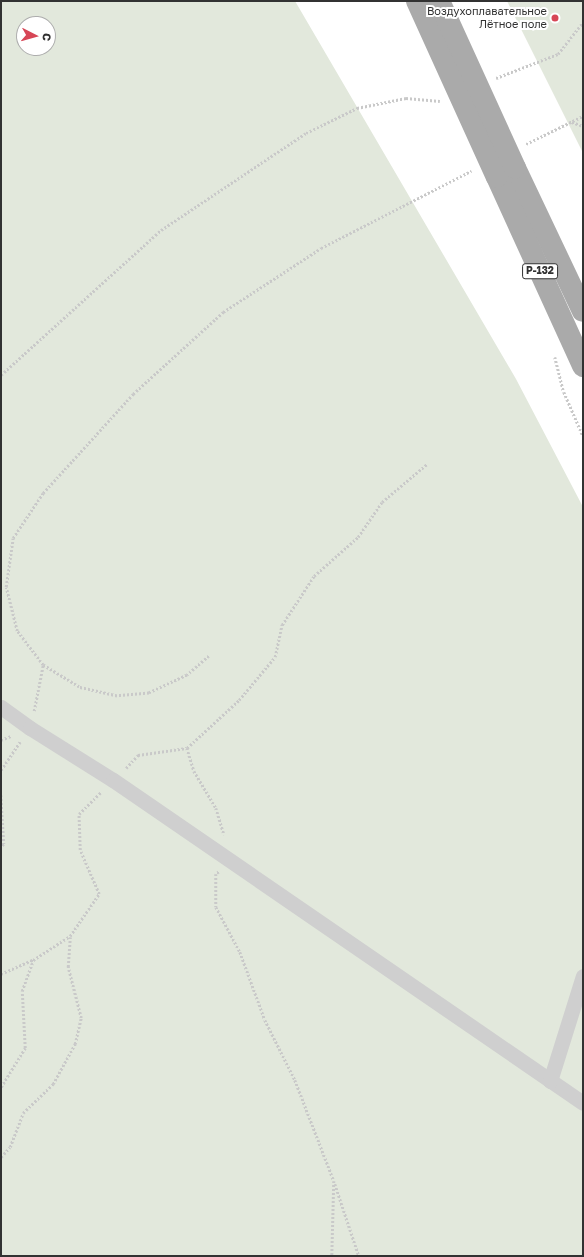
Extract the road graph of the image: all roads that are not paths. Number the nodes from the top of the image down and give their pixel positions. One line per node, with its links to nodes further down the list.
1 (417, 1): 3 (main road, Р-132, bridge)
2 (439, 1): 3 (main road, Р-132, bridge)
3 (506, 172): 4 (main road, Р-132); 5 (main road, Р-132)
4 (583, 311)
5 (583, 366)
6 (1, 707): 8 (street)
7 (583, 976): 8 (street)
8 (550, 1081): 9 (street)
9 (583, 1103)

